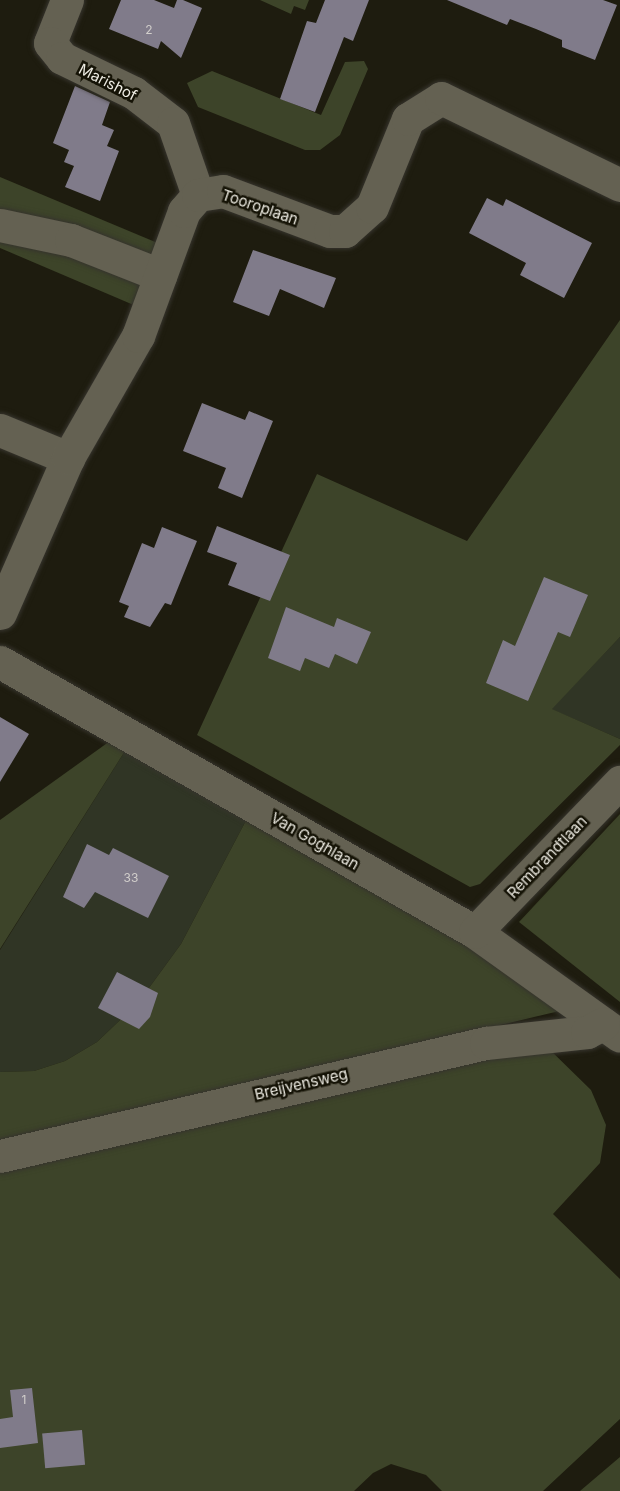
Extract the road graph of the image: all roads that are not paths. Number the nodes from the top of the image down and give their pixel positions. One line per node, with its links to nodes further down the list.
1 (67, 0): 3 (street, Marishof)
2 (620, 185): 3 (street, Tooroplaan)
3 (198, 195): 5 (street, Tooroplaan)
4 (0, 225): 5 (street)
5 (160, 275): 7 (street, Tooroplaan)
6 (0, 430): 7 (street)
7 (68, 458): 8 (street, Tooroplaan)
8 (0, 613)
9 (0, 662): 11 (street, Van Goghlaan)
10 (620, 782): 11 (street, Rembrandtlaan)
11 (474, 932): 12 (street, Van Goghlaan)
12 (611, 1030): 13 (street, Breijvensweg)
13 (0, 1156)

